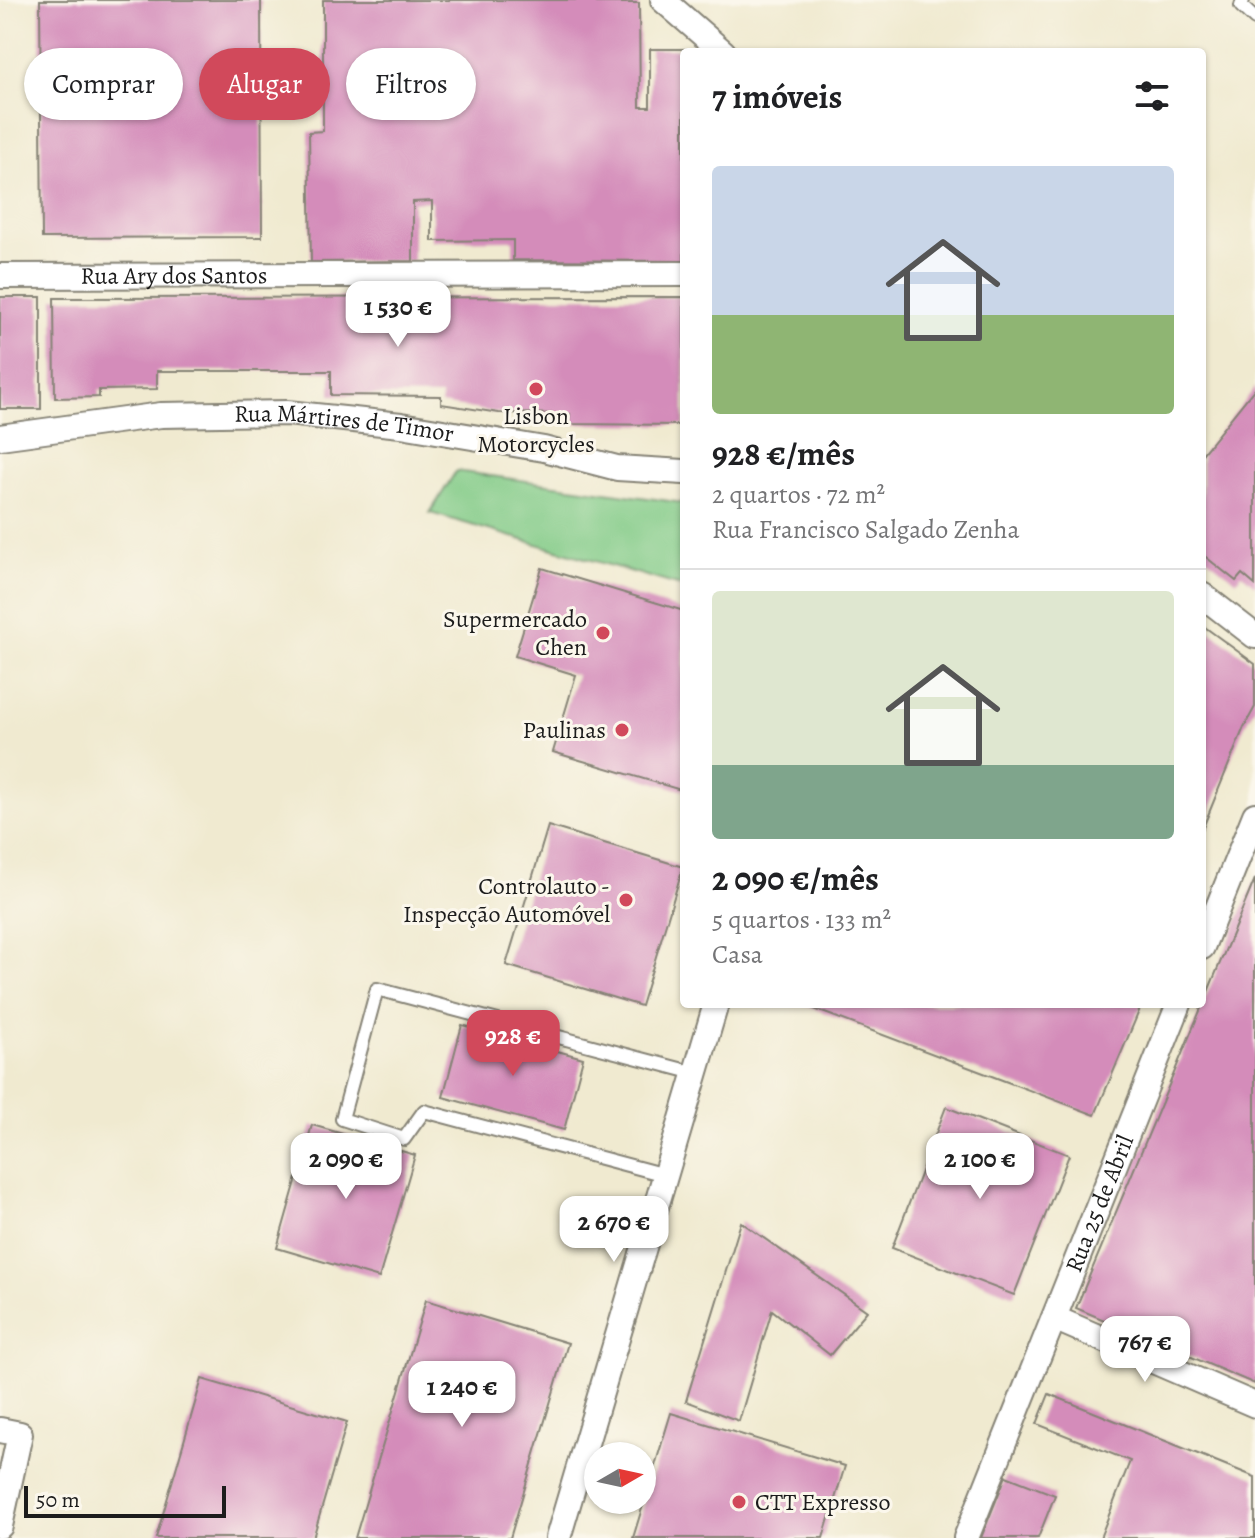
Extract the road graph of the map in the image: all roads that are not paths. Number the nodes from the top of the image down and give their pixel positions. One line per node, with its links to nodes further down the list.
1 (663, 0): 4 (street)
2 (1240, 2): 3 (lane)
3 (1255, 19)
4 (718, 48)
5 (680, 274): 6 (street, Rua Ary dos Santos)
6 (0, 276)
7 (0, 437): 8 (street, Rua Mártires de Timor)
8 (680, 472)
9 (1206, 598): 10 (street)
10 (1255, 636)
11 (1255, 815): 12 (street)
12 (1206, 937)
13 (715, 1008): 15 (street)
14 (1177, 1008): 17 (street, Rua 25 de Abril)
15 (695, 1073): 16 (street); 16 (lane)
16 (665, 1175): 21 (street)
17 (1054, 1318): 18 (street); 22 (street, Rua 25 de Abril)
18 (1255, 1405)
19 (0, 1430): 20 (street)
20 (0, 1526)
21 (558, 1538)
22 (966, 1538)

